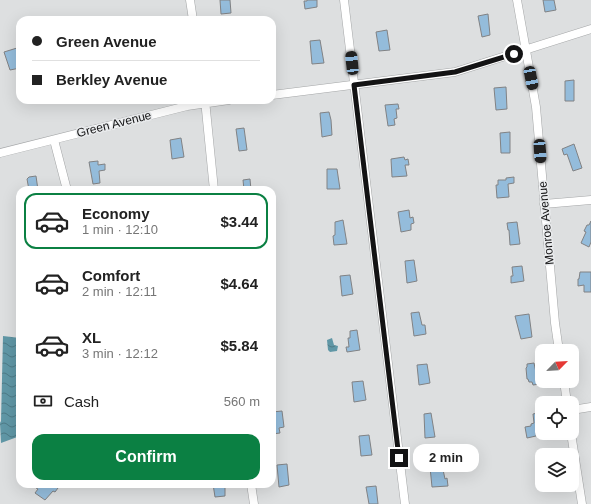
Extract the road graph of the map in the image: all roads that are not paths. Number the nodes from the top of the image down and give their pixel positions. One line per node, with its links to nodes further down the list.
1 (190, 0): 4 (street)
2 (344, 0): 7 (street)
3 (517, 0): 6 (street, Monroe Avenue)
4 (192, 16)
5 (591, 29): 6 (street)
6 (526, 50): 7 (street); 16 (street, Monroe Avenue)
7 (354, 85): 8 (street); 23 (street)
8 (276, 95)
9 (196, 104): 11 (street, Green Avenue)
10 (205, 104): 14 (street)
11 (54, 140): 12 (street, Green Avenue); 13 (street)
12 (0, 153)
13 (66, 186)
14 (214, 186)
15 (591, 200): 16 (street)
16 (544, 204): 17 (street, Monroe Avenue)
17 (559, 344)
18 (591, 408): 19 (street)
19 (579, 409)
20 (572, 440): 24 (street)
21 (252, 488): 22 (street)
22 (254, 504)
23 (405, 504)
24 (582, 504)

